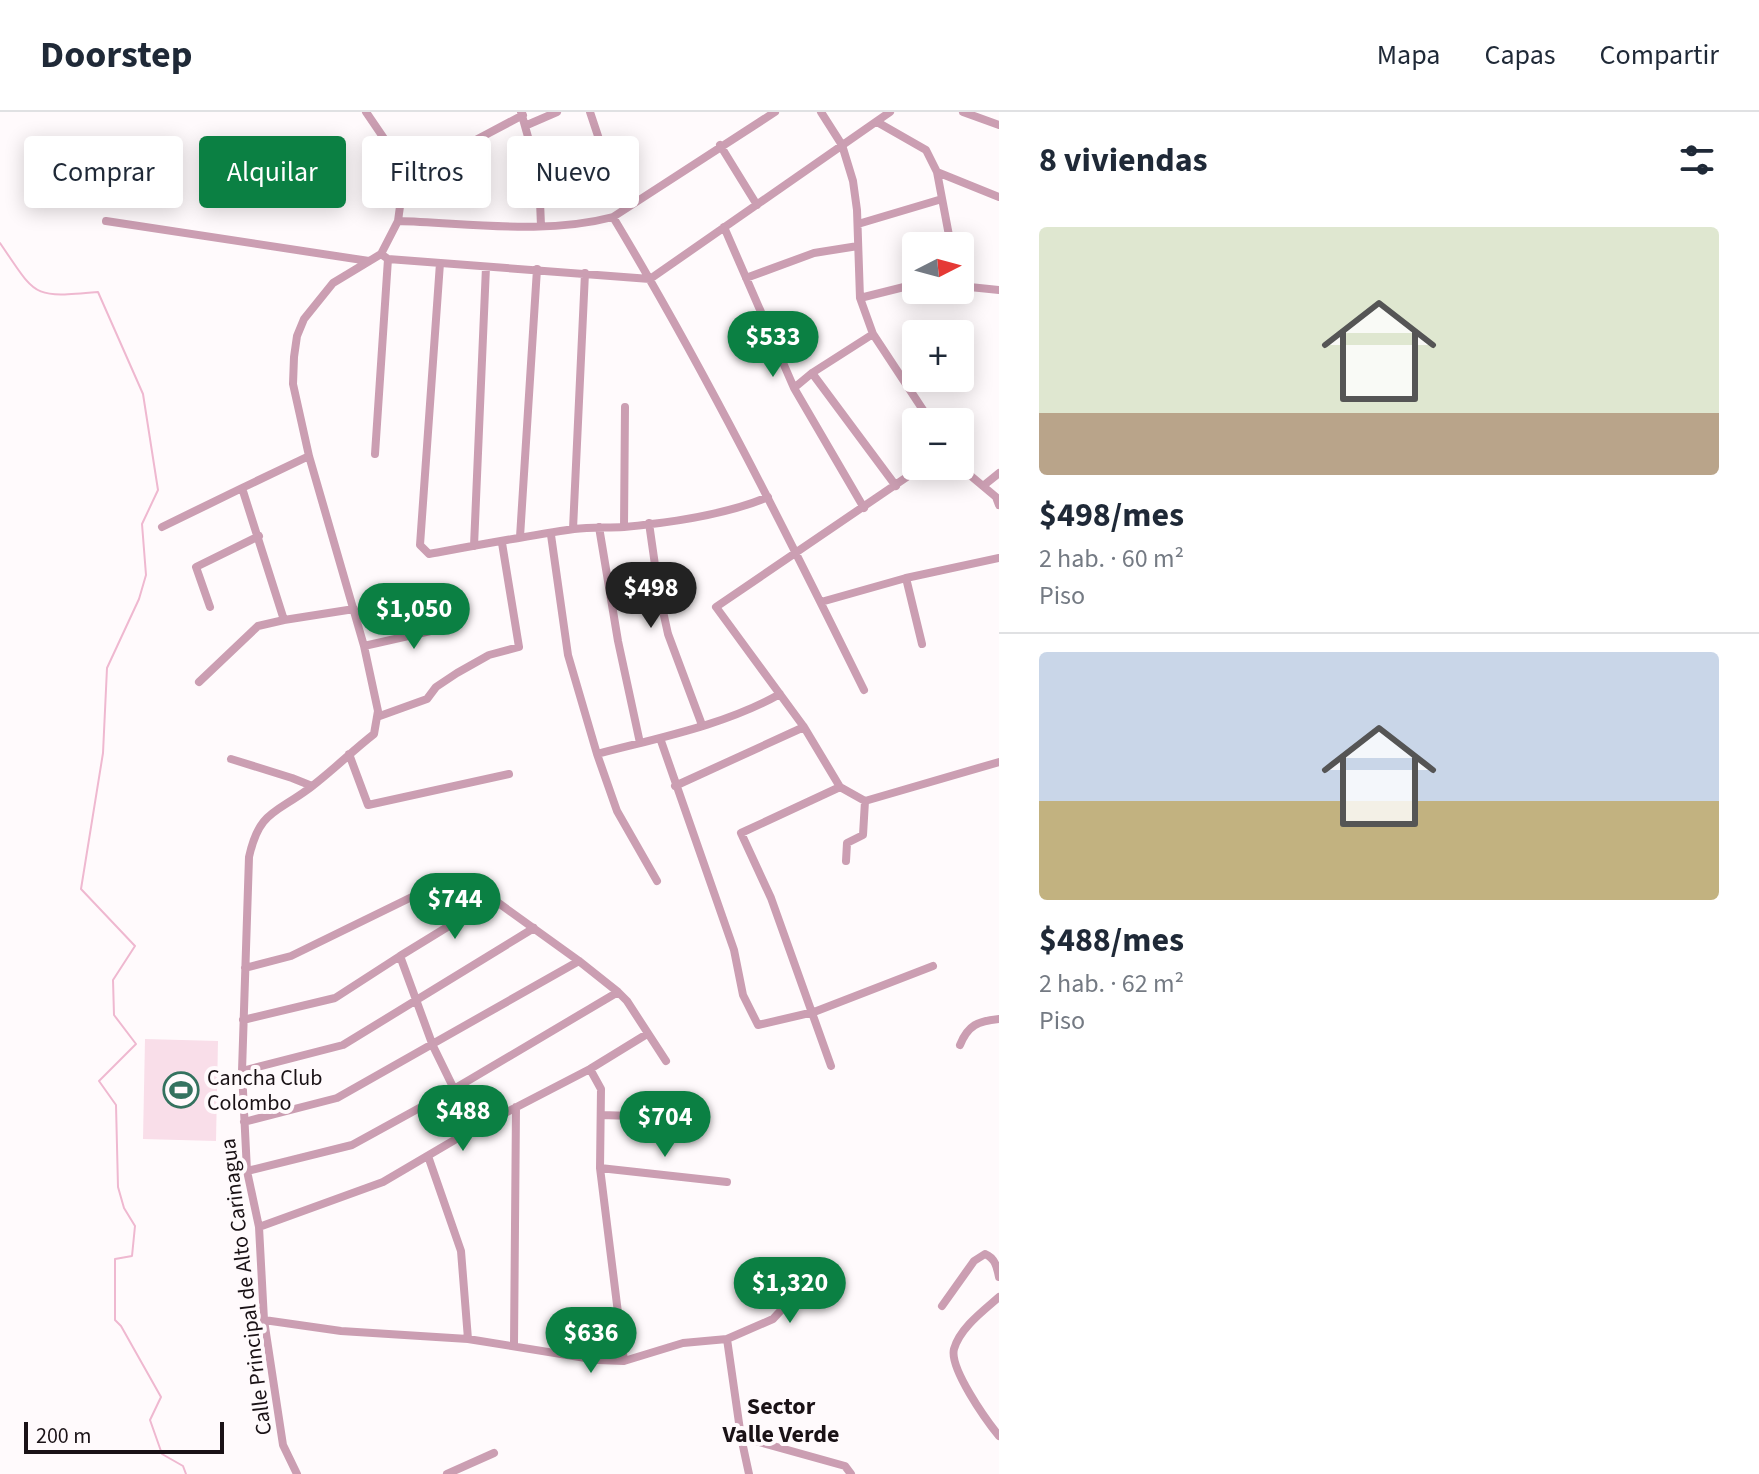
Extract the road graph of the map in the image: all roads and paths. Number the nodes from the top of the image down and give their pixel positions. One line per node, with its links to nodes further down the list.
1 (366, 112): 22 (street)
2 (557, 112): 10 (street)
3 (590, 112): 13 (street)
4 (775, 112): 14 (street)
5 (821, 112): 15 (street)
6 (890, 112): 9 (street)
7 (963, 112): 11 (street)
8 (522, 114): 10 (street); 12 (street)
9 (877, 122): 15 (street); 16 (street)
10 (527, 125): 24 (street)
11 (999, 125)
12 (483, 136)
13 (598, 136)
14 (720, 145): 19 (street); 20 (street)
15 (842, 145): 19 (street); 23 (street)
16 (937, 172): 17 (street); 18 (street)
17 (998, 195)
18 (942, 199): 23 (street); 26 (street)
19 (757, 205): 25 (street)
20 (613, 217): 24 (street); 35 (street)
21 (106, 221): 29 (street)
22 (398, 221): 24 (street); 28 (street)
23 (858, 224): 27 (street)
24 (541, 226)
25 (724, 227): 34 (street); 35 (street)
26 (948, 232)
27 (858, 246): 34 (street); 39 (street)
28 (384, 256): 29 (street); 30 (street); 45 (street)
29 (369, 261): 46 (street)
30 (440, 263): 31 (street); 65 (street)
31 (486, 267): 32 (street); 65 (street)
32 (537, 269): 33 (street); 63 (street)
33 (585, 273): 35 (street); 60 (street)
34 (746, 278): 42 (street)
35 (650, 279): 53 (street)
36 (974, 287): 38 (street)
37 (902, 288): 39 (street)
38 (999, 290)
39 (860, 298): 40 (street)
40 (873, 334): 41 (street); 44 (street)
41 (812, 373): 42 (street); 50 (street)
42 (794, 388): 55 (street)
43 (625, 407): 59 (street)
44 (921, 408)
45 (375, 454)
46 (309, 456): 52 (street); 71 (street)
47 (999, 473): 51 (street)
48 (974, 478): 51 (street)
49 (904, 480): 50 (street)
50 (896, 486): 55 (street)
51 (983, 486): 54 (street)
52 (242, 488): 57 (street); 62 (street)
53 (768, 497): 56 (street); 66 (street)
54 (999, 505)
55 (864, 508): 66 (street)
56 (649, 523): 59 (street); 80 (street)
57 (162, 527)
58 (599, 527): 59 (street); 60 (street); 83 (street)
59 (624, 527)
60 (573, 529): 61 (street)
61 (551, 535): 63 (street); 85 (street)
62 (259, 536): 70 (street); 72 (street)
63 (520, 537): 64 (street)
64 (502, 543): 65 (street); 79 (street)
65 (474, 546)
66 (797, 554): 69 (street); 78 (street)
67 (999, 558): 68 (street)
68 (906, 578): 69 (street); 74 (street)
69 (821, 602): 77 (street)
70 (210, 607)
71 (354, 609): 72 (street); 75 (street)
72 (284, 620): 76 (street)
73 (457, 625): 75 (street)
74 (922, 644)
75 (364, 646): 79 (street)
76 (199, 682)
77 (864, 690)
78 (780, 694): 80 (street); 81 (street)
79 (377, 717): 84 (street, Calle Principal de Alto Carinagua)
80 (702, 725): 82 (street)
81 (804, 727): 90 (street); 91 (street)
82 (660, 738): 83 (street); 90 (street)
83 (640, 743): 85 (street)
84 (349, 754): 88 (street); 89 (street, Calle Principal de Alto Carinagua)
85 (597, 754): 94 (street)
86 (231, 759): 89 (street)
87 (999, 762): 92 (street)
88 (509, 774)
89 (312, 786): 100 (street, Calle Principal de Alto Carinagua)
90 (675, 786): 103 (street)
91 (840, 787): 92 (street); 103 (street)
92 (865, 801): 93 (street)
93 (846, 861)
94 (657, 881)
95 (420, 893): 100 (street)
96 (534, 928): 97 (street); 98 (street); 102 (street)
97 (400, 956): 102 (street); 105 (street)
98 (579, 961): 101 (street); 108 (street)
99 (933, 966): 103 (street)
100 (245, 968): 105 (street, Calle Principal de Alto Carinagua)
101 (618, 992): 106 (street); 113 (street)
102 (416, 1001): 108 (street); 112 (street)
103 (814, 1012): 110 (street)
104 (999, 1019): 107 (street)
105 (243, 1020): 112 (street, Calle Principal de Alto Carinagua)
106 (647, 1034): 109 (street); 111 (street)
107 (960, 1045)
108 (433, 1046): 113 (street); 117 (street)
109 (666, 1061)
110 (831, 1066)
111 (590, 1069): 114 (street); 115 (street)
112 (242, 1071): 117 (street, Calle Principal de Alto Carinagua)
113 (454, 1089): 118 (street); 121 (street)
114 (516, 1107): 118 (street); 131 (street)
115 (601, 1115): 116 (street); 120 (street)
116 (698, 1118)
117 (244, 1122): 121 (street, Calle Principal de Alto Carinagua)
118 (463, 1135): 119 (street)
119 (428, 1156): 123 (street); 129 (street)
120 (600, 1168): 122 (street); 132 (street)
121 (247, 1171): 123 (street, Calle Principal de Alto Carinagua)
122 (727, 1182)
123 (259, 1227): 128 (street, Calle Principal de Alto Carinagua)
124 (831, 1273): 130 (street)
125 (999, 1277): 127 (street)
126 (999, 1297): 133 (street)
127 (942, 1306)
128 (264, 1320): 129 (street); 136 (street, Calle Principal de Alto Carinagua)
129 (468, 1339): 131 (street)
130 (727, 1339): 132 (street); 134 (street)
131 (514, 1345): 132 (street)
132 (624, 1361)
133 (999, 1436)
134 (741, 1437): 138 (street); 139 (street)
135 (494, 1453): 137 (street)
136 (297, 1474)
137 (447, 1474)
138 (749, 1474)
139 (851, 1474)

